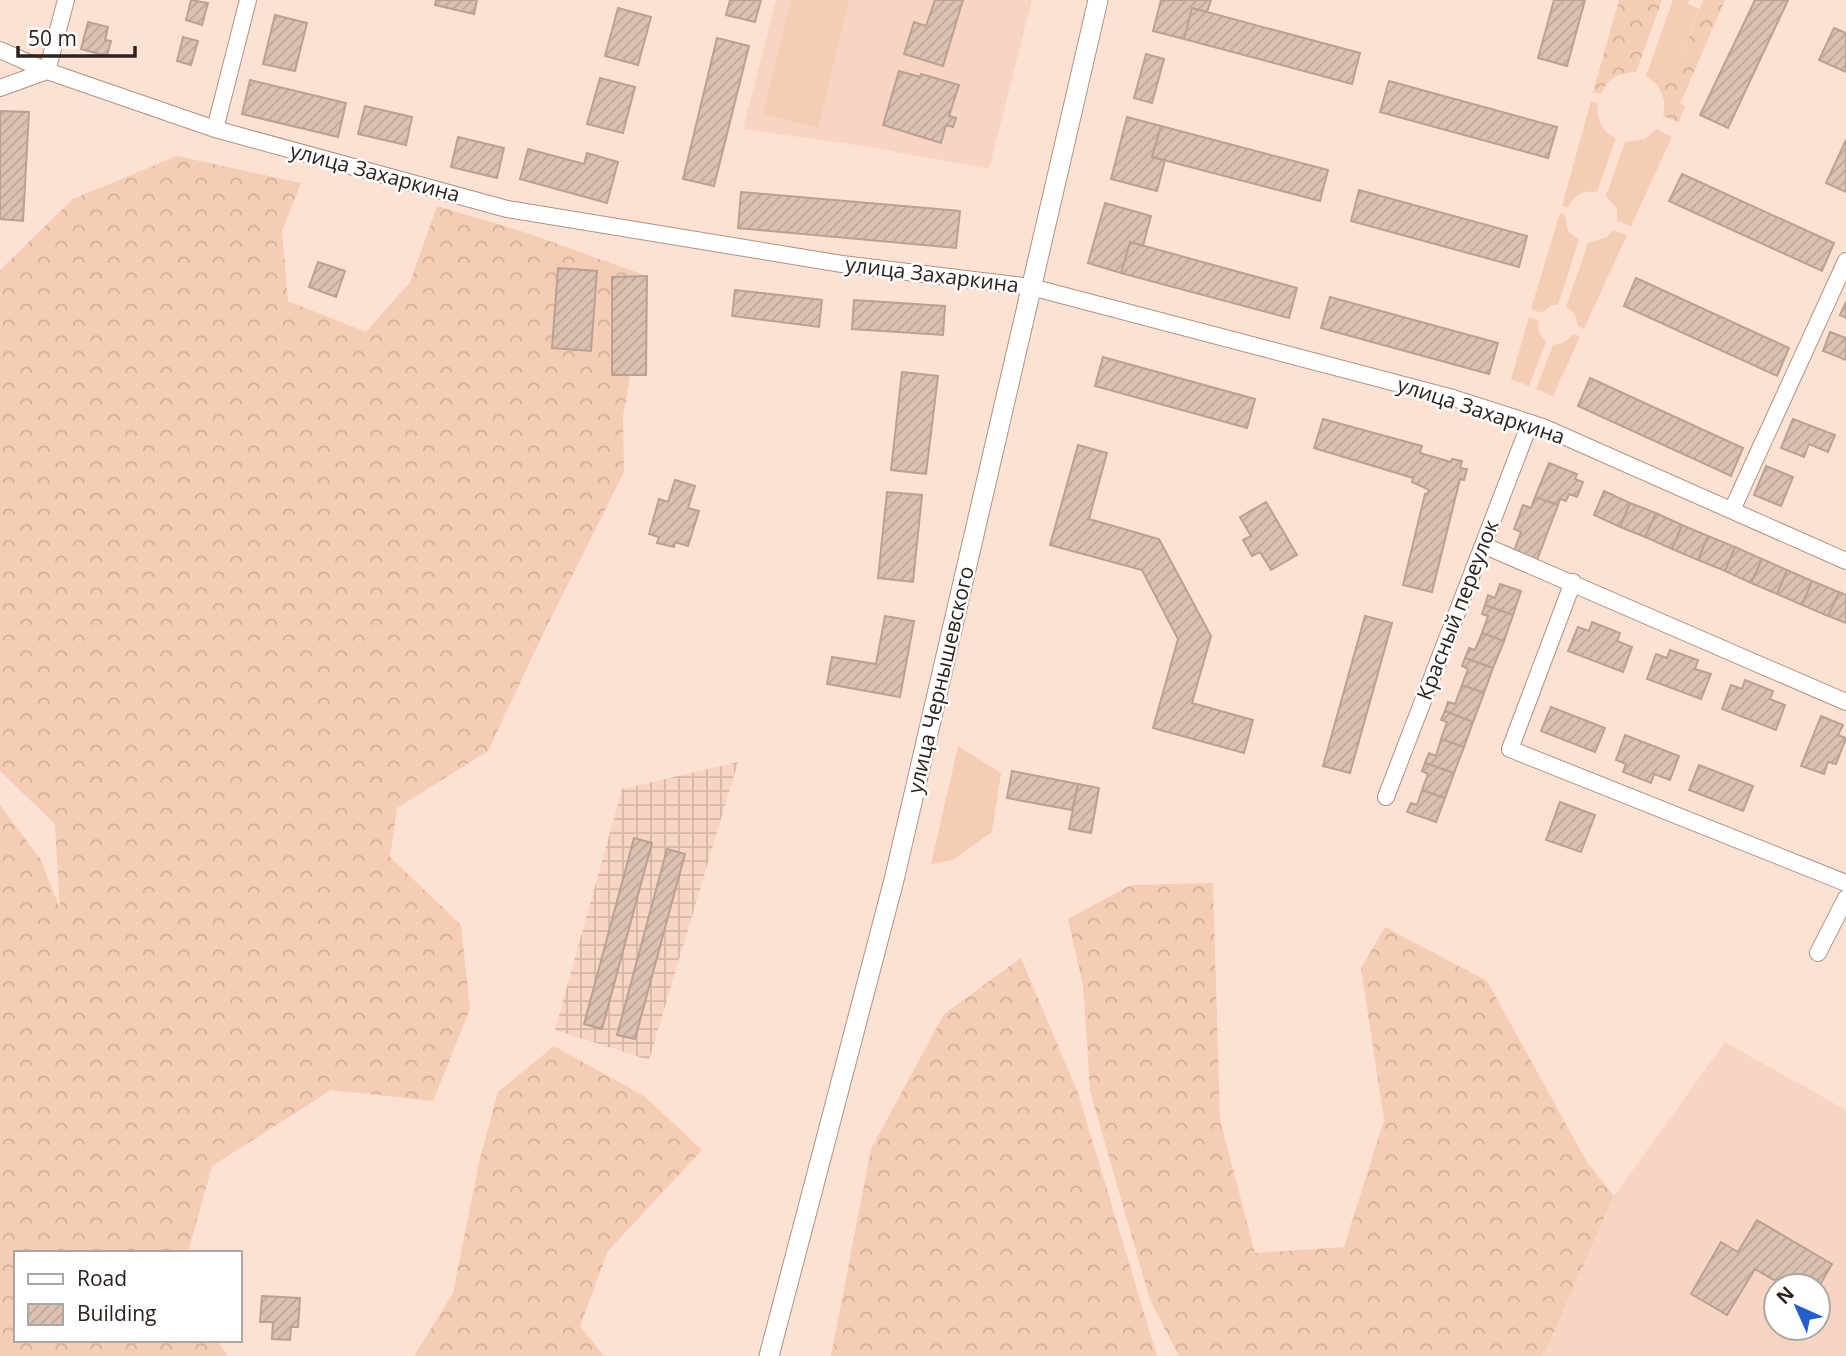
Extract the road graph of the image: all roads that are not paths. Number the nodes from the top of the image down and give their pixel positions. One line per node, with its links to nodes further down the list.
1 (66, 0): 5 (street)
2 (248, 0): 7 (street)
3 (1098, 0): 9 (main road, улица Чернышевского)
4 (0, 50): 5 (street, улица Захаркина)
5 (47, 71): 6 (street); 7 (street, улица Захаркина)
6 (0, 88)
7 (215, 129): 9 (street, улица Захаркина)
8 (1846, 261): 11 (street)
9 (1031, 287): 10 (street, улица Захаркина); 20 (main road, улица Чернышевского)
10 (1530, 423): 11 (street, улица Захаркина); 12 (street, Красный переулок)
11 (1732, 510): 13 (street, улица Захаркина)
12 (1483, 545): 14 (street); 16 (street, Красный переулок)
13 (1846, 561)
14 (1573, 582): 15 (street); 17 (street)
15 (1846, 702)
16 (1386, 797)
17 (1846, 883)
18 (1846, 898): 19 (street)
19 (1818, 953)
20 (769, 1356)

